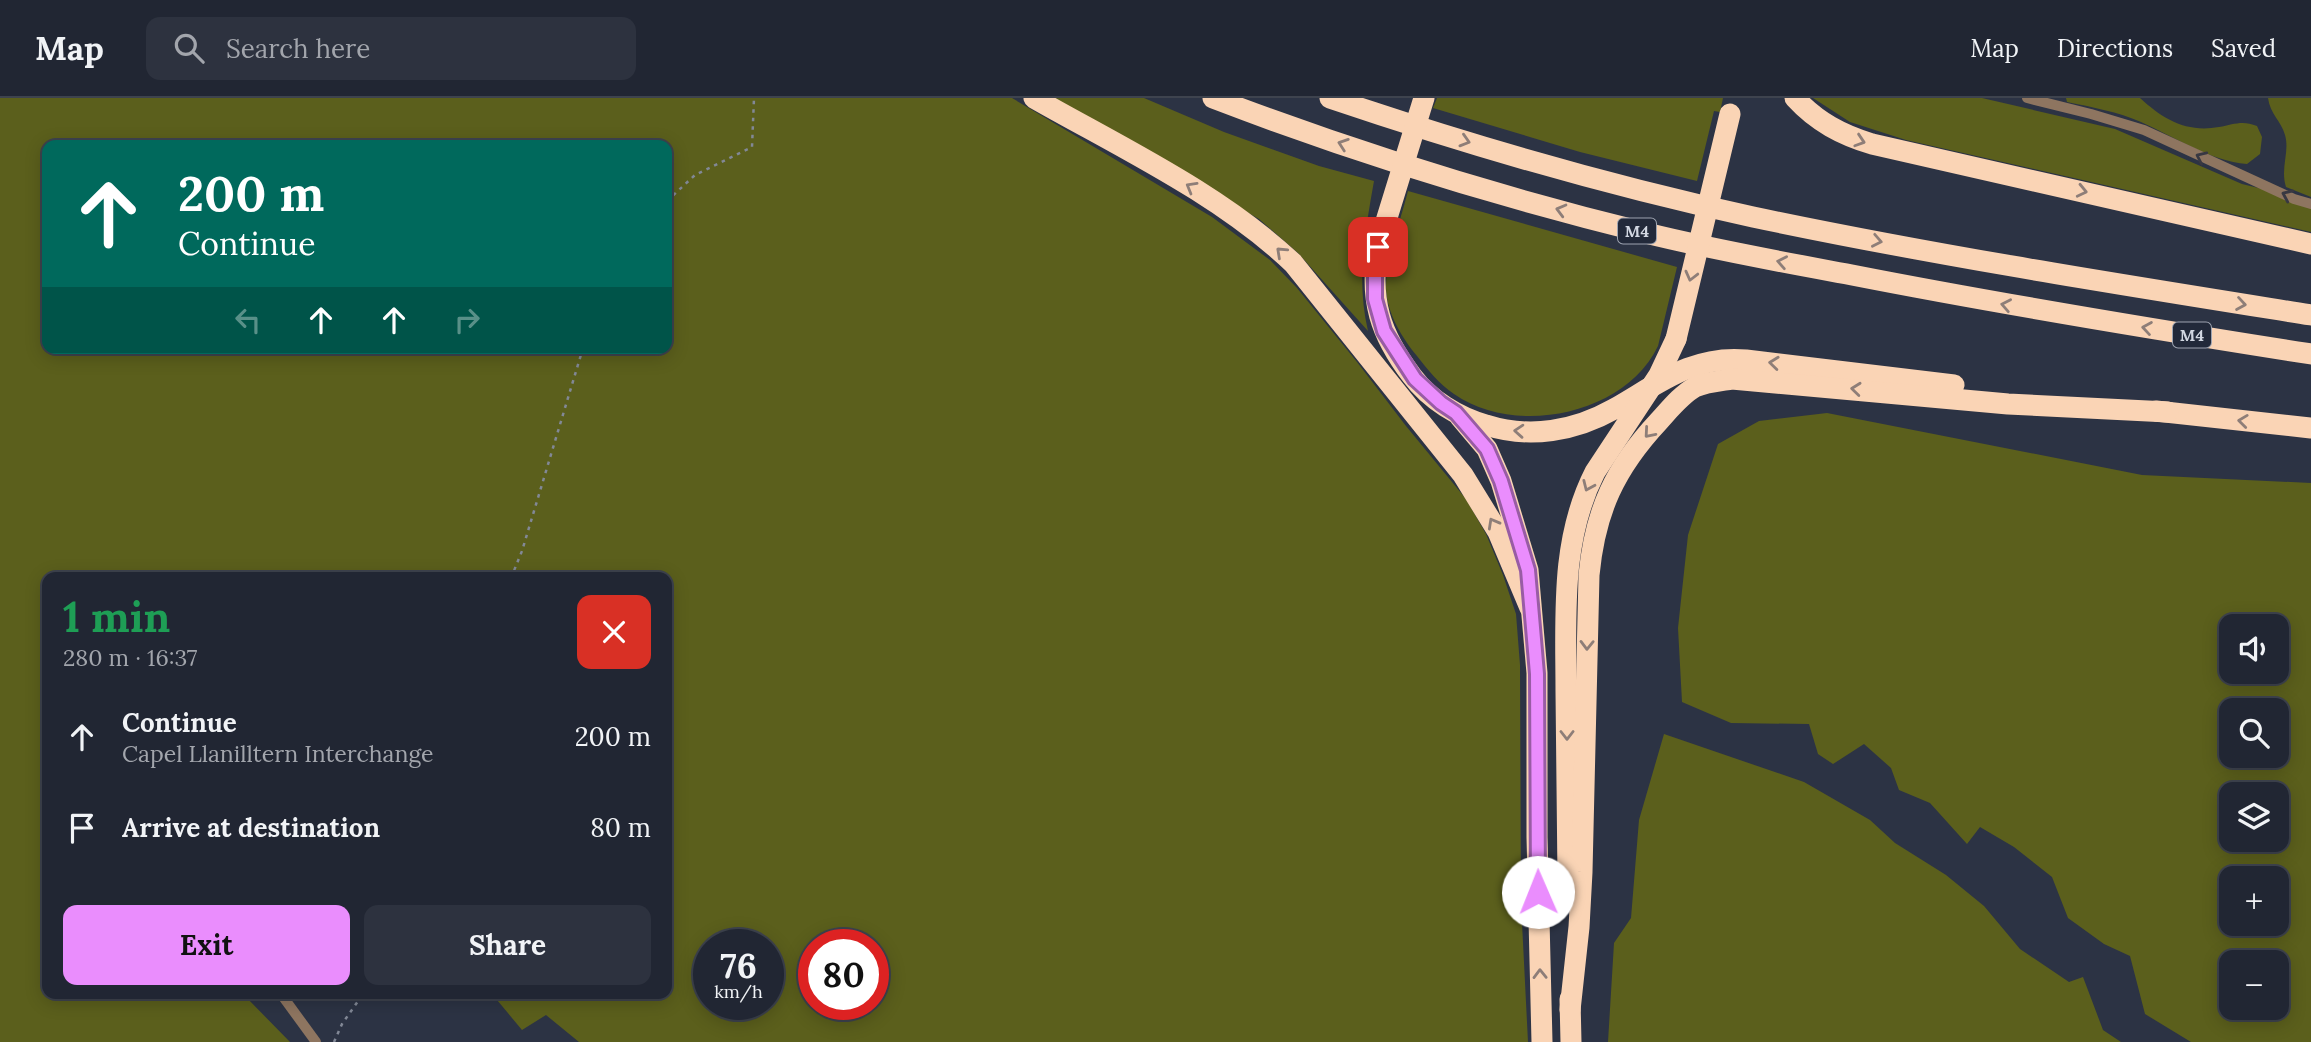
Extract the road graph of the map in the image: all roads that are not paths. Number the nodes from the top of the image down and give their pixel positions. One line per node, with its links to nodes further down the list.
1 (1034, 98): 10 (highway, one-way to 1)
2 (1213, 98): 12 (highway, M4, one-way to 2)
3 (1330, 98): 11 (highway, M4, one-way to 11)
4 (1424, 98): 13 (highway, bridge)
5 (1796, 98): 9 (highway, one-way to 9)
6 (2027, 98): 8 (lane, one-way to 6)
7 (1732, 106): 14 (highway, one-way to 14, bridge)
8 (2311, 204)
9 (2311, 244)
10 (1311, 284): 13 (highway); 18 (highway, one-way to 10)
11 (2311, 315)
12 (2311, 354)
13 (1415, 379): 16 (highway)
14 (1650, 387): 15 (highway, one-way to 14); 16 (highway, one-way to 16); 20 (highway, one-way to 20)
15 (2168, 412): 17 (highway, one-way to 15); 20 (highway, one-way to 20)
16 (1456, 413): 18 (highway)
17 (2311, 428)
18 (1530, 608): 22 (highway, one-way to 18)
19 (285, 999): 21 (lane)
20 (1570, 1010): 23 (highway)
21 (316, 1042)
22 (1542, 1042)
23 (1571, 1042)

